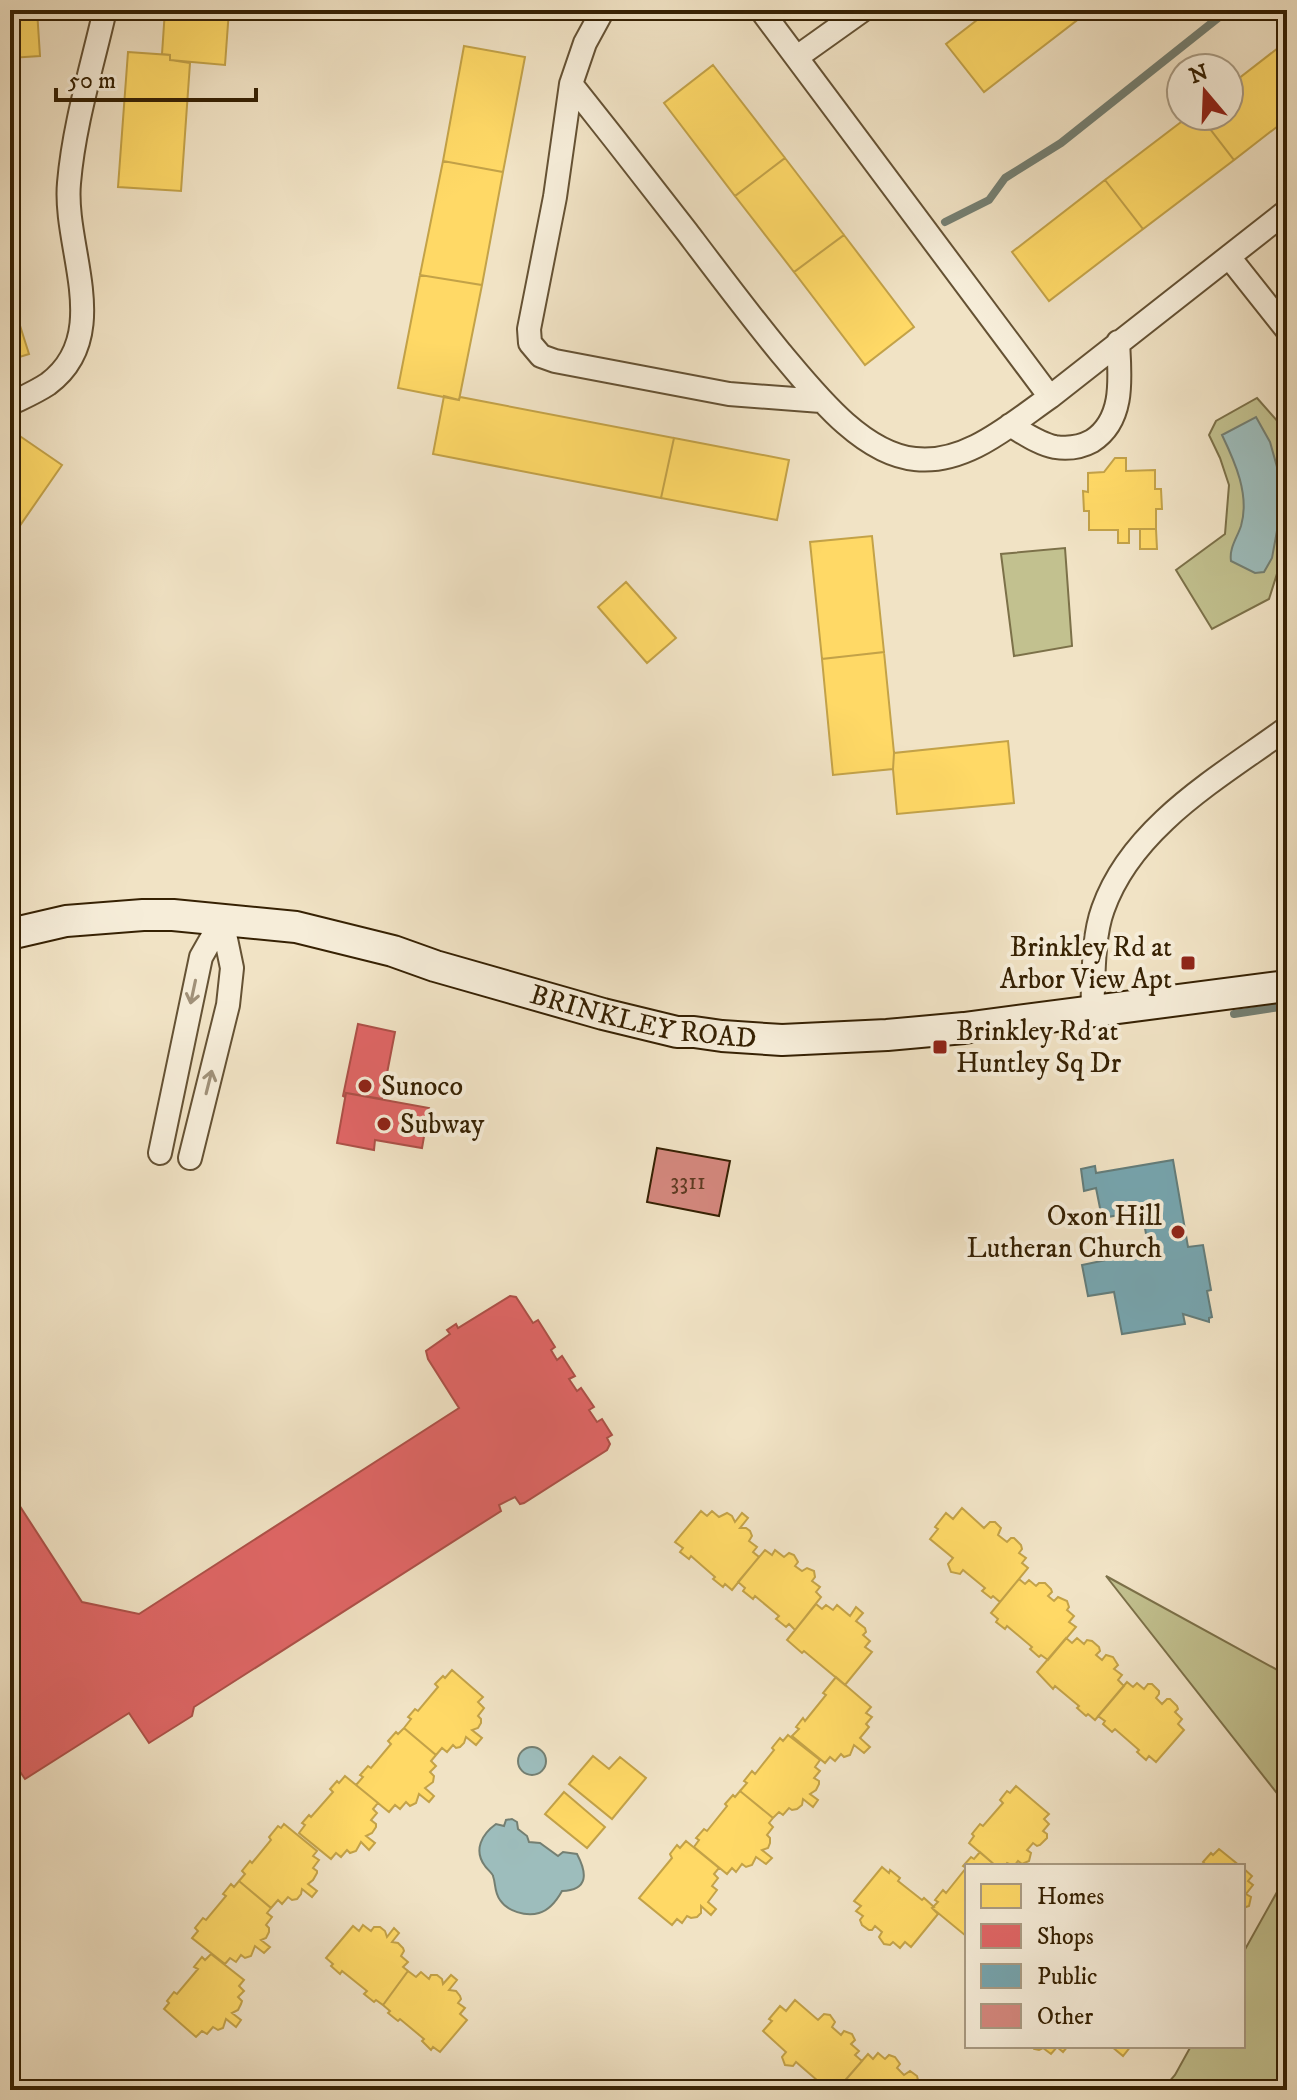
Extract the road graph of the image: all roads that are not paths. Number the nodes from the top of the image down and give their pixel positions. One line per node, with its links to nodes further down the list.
1 (105, 10): 13 (street)
2 (603, 10): 6 (street)
3 (761, 10): 5 (street)
4 (863, 10): 5 (street)
5 (797, 57): 11 (street)
6 (571, 84): 12 (street); 12 (street)
7 (1287, 211): 8 (street)
8 (1229, 257): 9 (street); 10 (street)
9 (1287, 330)
10 (1118, 342): 11 (street); 14 (street)
11 (1050, 397): 14 (street)
12 (821, 401): 14 (street)
13 (10, 404)
14 (1010, 425)
15 (1287, 728): 19 (street)
16 (222, 920): 17 (main road, BRINKLEY ROAD); 19 (main road, BRINKLEY ROAD); 20 (street, one-way to 20); 21 (street, one-way to 16)
17 (10, 934)
18 (1287, 986): 19 (main road, BRINKLEY ROAD)
19 (1092, 1012)
20 (160, 1153)
21 (190, 1158)

